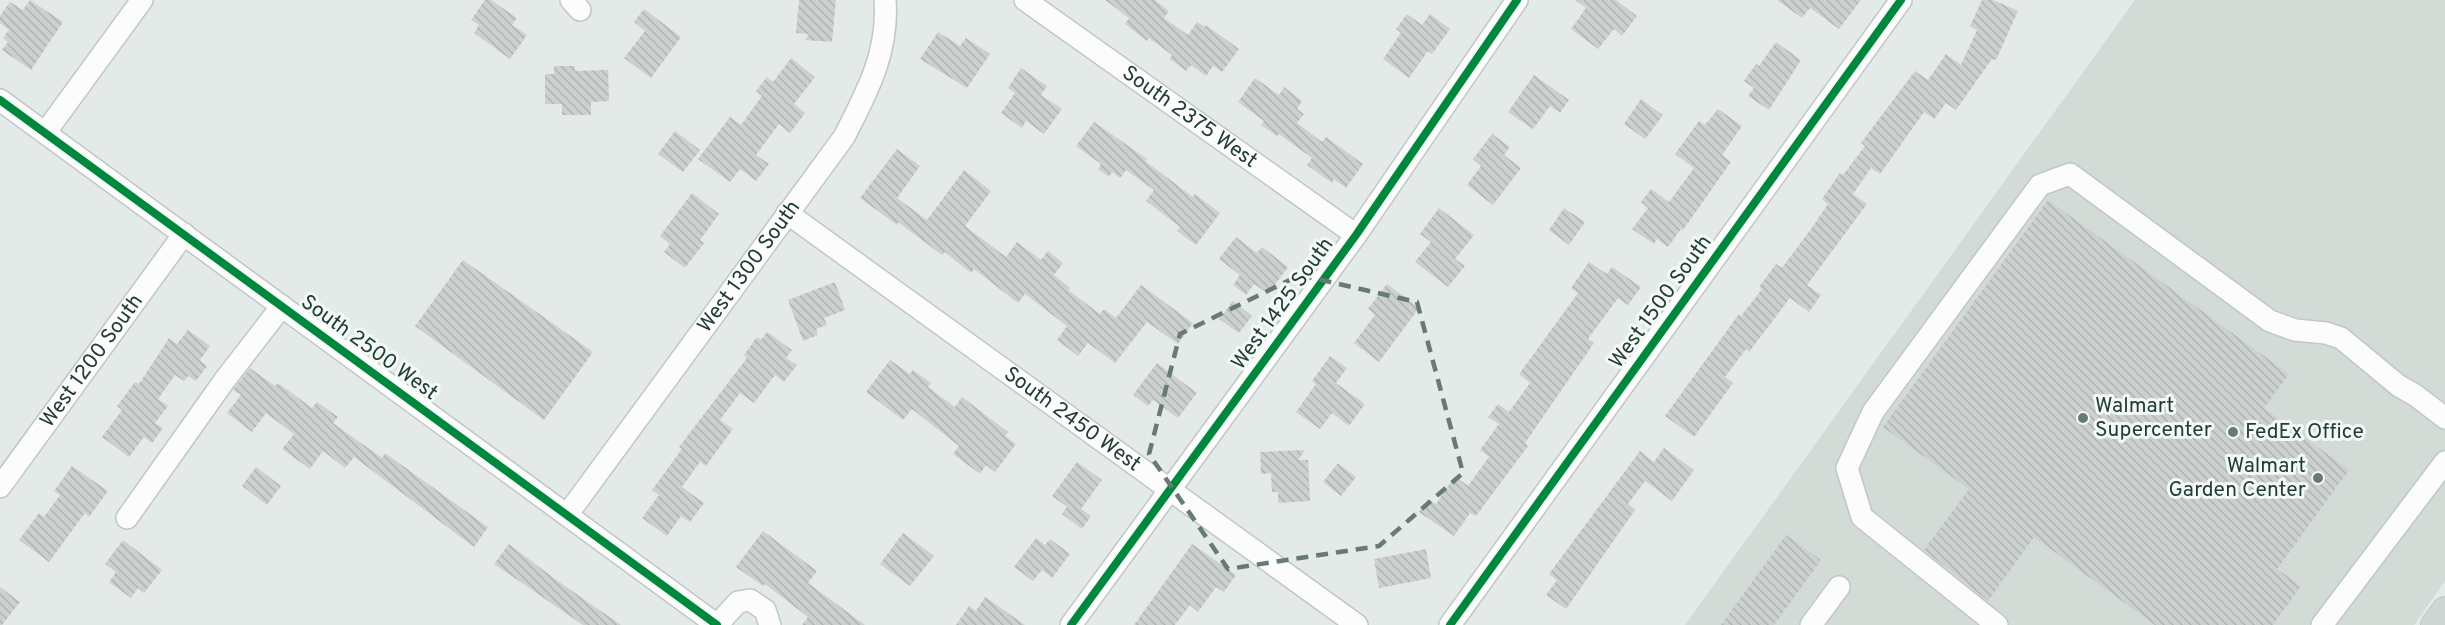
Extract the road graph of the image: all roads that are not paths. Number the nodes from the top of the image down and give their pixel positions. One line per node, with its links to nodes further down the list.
1 (142, 0): 7 (street)
2 (885, 0): 8 (street, West 1300 South)
3 (1025, 0): 10 (street, South 2375 West)
4 (1516, 0): 10 (street, West 1425 South)
5 (1901, 0): 24 (street, West 1500 South)
6 (0, 100): 7 (street, South 2500 West)
7 (45, 133): 9 (street, South 2500 West)
8 (788, 213): 15 (street, South 2450 West); 16 (street, West 1300 South)
9 (184, 234): 11 (street, South 2500 West); 14 (street, West 1200 South)
10 (1356, 235): 15 (street, West 1425 South)
11 (282, 306): 16 (street, South 2500 West); 17 (street)
12 (2445, 418): 26 (street)
13 (2445, 462): 27 (street)
14 (0, 488)
15 (1171, 490): 22 (street, West 1425 South); 23 (street, South 2450 West)
16 (567, 515): 20 (street, South 2500 West)
17 (127, 518)
18 (1839, 587): 25 (street)
19 (2445, 610): 28 (main road)
20 (717, 625): 21 (street)
21 (770, 625)
22 (1071, 625)
23 (1357, 625)
24 (1449, 625)
25 (1811, 625)
26 (1997, 625)
27 (2322, 625)
28 (2434, 625)

